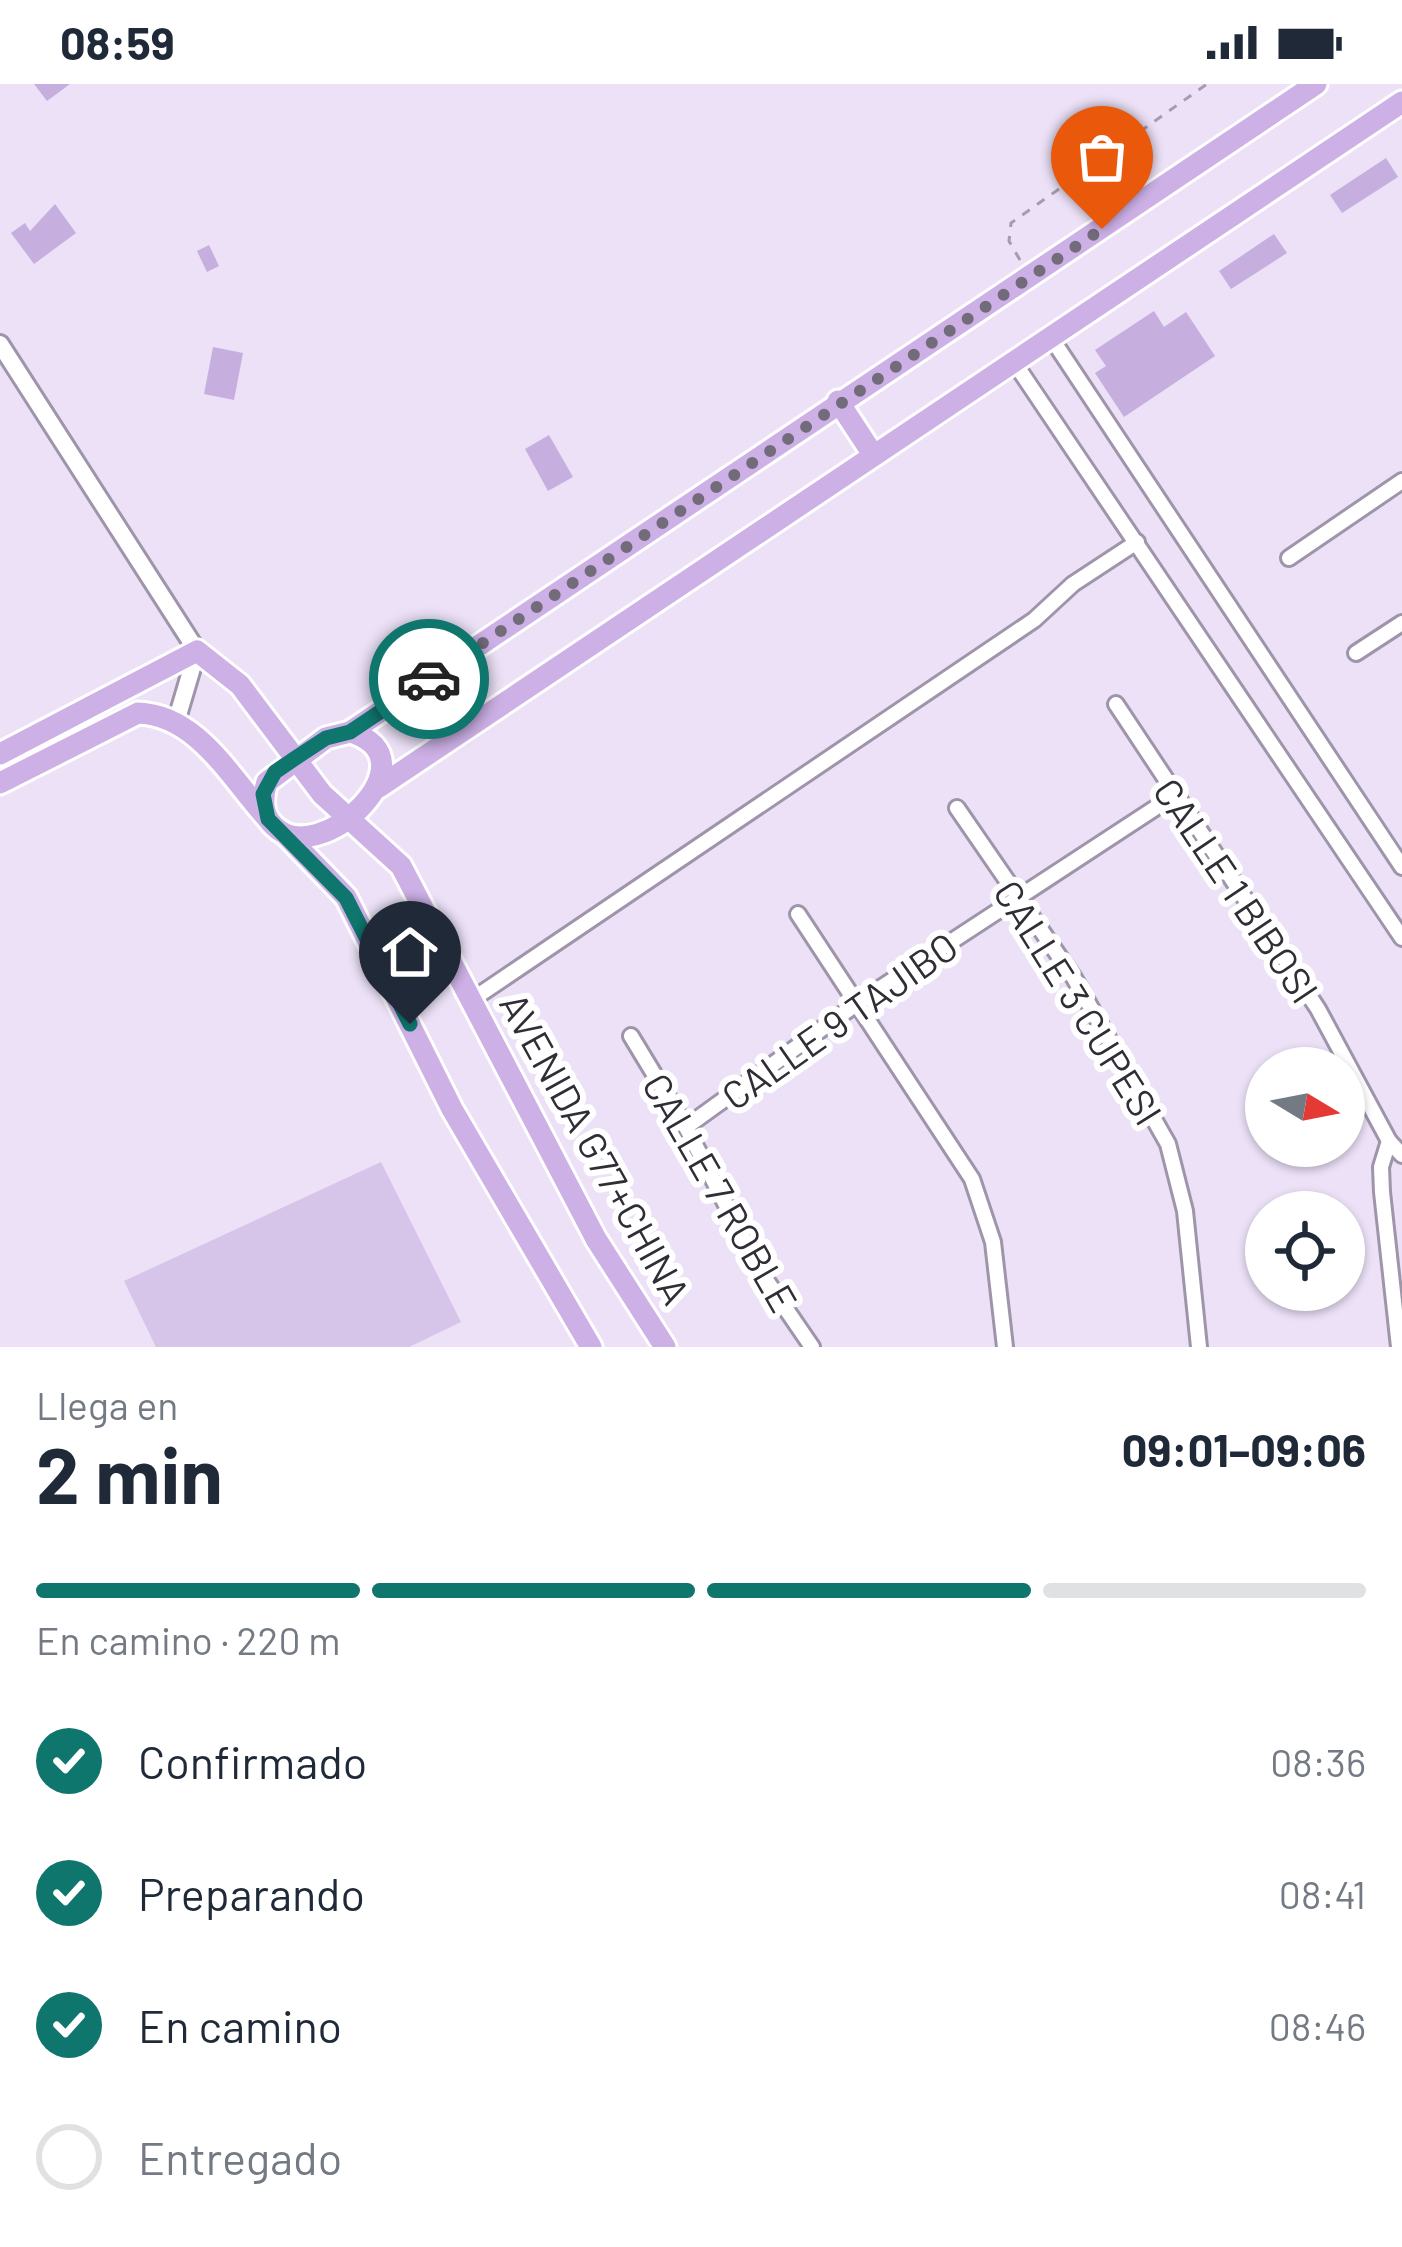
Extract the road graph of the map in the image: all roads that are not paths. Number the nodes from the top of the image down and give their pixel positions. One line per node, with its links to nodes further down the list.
1 (1316, 84): 6 (main road)
2 (1402, 102): 3 (main road)
3 (1052, 339): 5 (main road); 26 (street)
4 (0, 344): 12 (street)
5 (1015, 362): 7 (main road); 9 (street)
6 (838, 401): 7 (main road); 16 (main road)
7 (872, 453): 20 (main road)
8 (1402, 481): 10 (street)
9 (1137, 542): 29 (street); 30 (street)
10 (1289, 557)
11 (1402, 622): 13 (street)
12 (197, 650): 15 (street); 17 (main road); 18 (main road, AVENIDA G77+CHINA)
13 (1356, 652)
14 (1116, 704): 21 (street, CALLE 1 BIBOSI)
15 (176, 722): 19 (main road); 24 (main road)
16 (350, 732): 18 (main road); 20 (main road)
17 (0, 754)
18 (294, 759): 23 (main road, AVENIDA G77+CHINA); 24 (main road)
19 (0, 783)
20 (379, 787): 23 (main road)
21 (1172, 797): 27 (street, CALLE 9 TAJIBO); 34 (street, CALLE 1 BIBOSI)
22 (957, 808): 27 (street, CALLE 3 CUPESI)
23 (349, 814): 25 (main road); 30 (main road, AVENIDA G77+CHINA)
24 (268, 819): 25 (main road)
25 (287, 836): 37 (main road)
26 (1402, 867)
27 (1015, 899): 31 (street, CALLE 9 TAJIBO); 41 (street, CALLE 3 CUPESI)
28 (798, 914): 31 (street)
29 (1402, 938)
30 (473, 999): 38 (main road, AVENIDA G77+CHINA)
31 (860, 1003): 33 (street, CALLE 9 TAJIBO); 40 (street)
32 (632, 1036): 33 (street, CALLE 7 ROBLE)
33 (686, 1127): 39 (street, CALLE 7 ROBLE)
34 (1389, 1142): 35 (street, CALLE 1 BIBOSI); 36 (street)
35 (1402, 1155)
36 (1399, 1344): 42 (street)
37 (590, 1347)
38 (665, 1347)
39 (812, 1347)
40 (1005, 1347)
41 (1199, 1347)
42 (1380, 1347)

